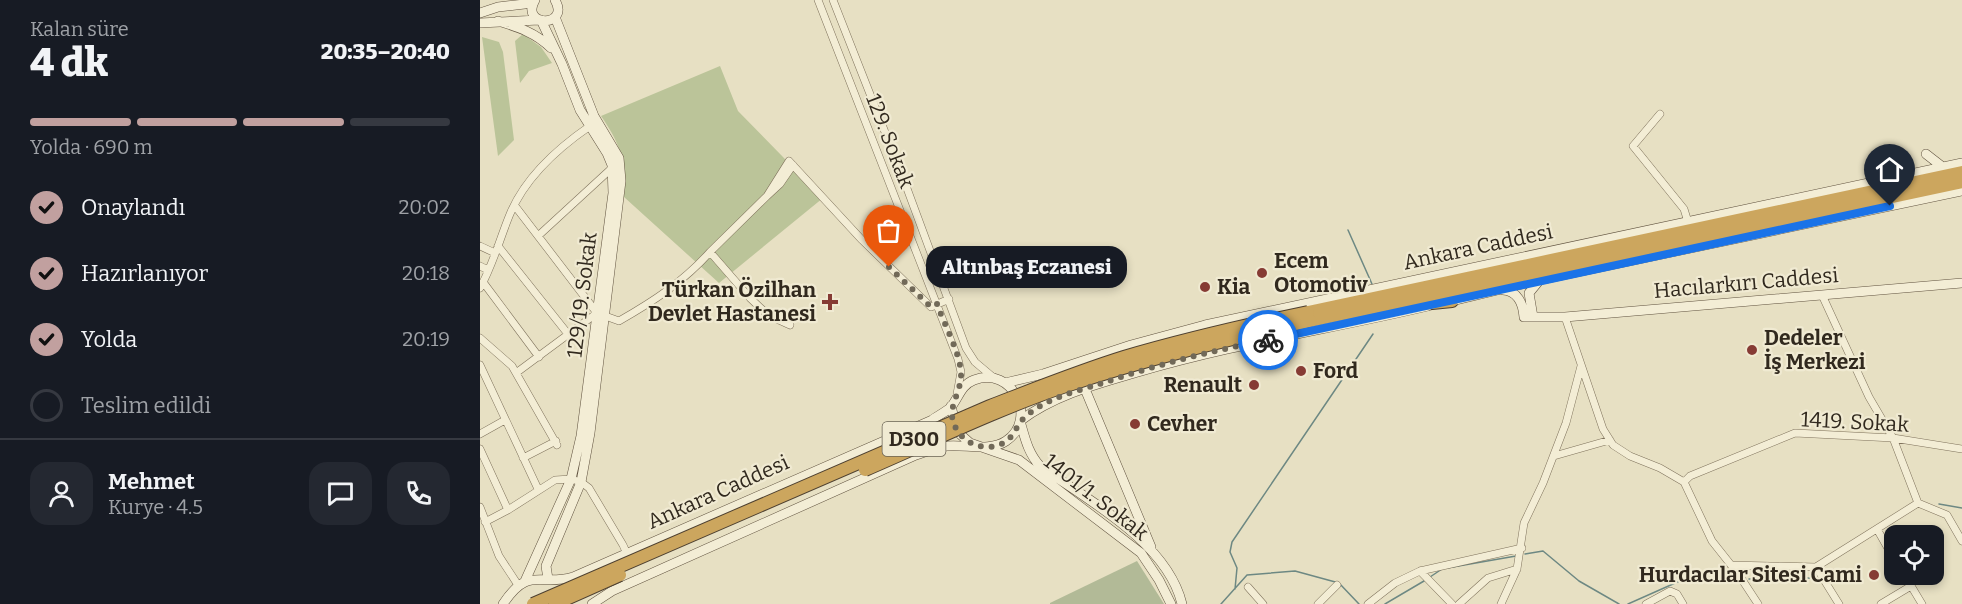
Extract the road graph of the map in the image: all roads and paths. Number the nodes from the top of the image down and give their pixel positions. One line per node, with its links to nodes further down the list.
1 (512, 0): 6 (street)
2 (555, 0): 8 (main road)
3 (818, 0): 45 (street, 129. Sokak)
4 (833, 0): 43 (street, 129. Sokak)
5 (534, 1): 6 (main road); 9 (main road, 129/19. Sokak)
6 (498, 7): 7 (main road)
7 (480, 13)
8 (555, 17): 9 (main road); 47 (main road, 129/19. Sokak)
9 (540, 20): 10 (main road); 12 (main road, 129/19. Sokak)
10 (498, 21): 11 (main road); 12 (main road)
11 (480, 23)
12 (554, 50): 14 (main road, 129/19. Sokak)
13 (1660, 114): 28 (street)
14 (590, 126): 17 (main road, 129/19. Sokak); 26 (street)
15 (1926, 154): 19 (main road)
16 (1962, 164): 19 (main road, Ankara Caddesi)
17 (612, 168): 30 (street); 47 (main road, 129/19. Sokak)
18 (1899, 168): 21 (main road)
19 (1944, 168): 21 (main road, Ankara Caddesi)
20 (1962, 172): 29 (highway, Ankara Caddesi / D300)
21 (1889, 180): 25 (main road, Ankara Caddesi)
22 (1962, 182): 23 (highway, Ankara Caddesi / D300)
23 (1919, 191): 27 (highway); 46 (highway, Ankara Caddesi / D300)
24 (1962, 191): 27 (main road)
25 (1768, 205): 28 (main road, Ankara Caddesi); 29 (highway)
26 (514, 206): 30 (street); 32 (street)
27 (1839, 216): 36 (main road)
28 (1688, 222): 41 (main road, Ankara Caddesi)
29 (1675, 233): 39 (highway, Ankara Caddesi / D300)
30 (537, 236): 47 (street)
31 (480, 246): 32 (street)
32 (496, 250): 35 (street); 52 (street)
33 (710, 252): 45 (street); 47 (street); 51 (street)
34 (480, 266): 35 (street)
35 (488, 270): 38 (street)
36 (1539, 280): 40 (main road); 49 (main road)
37 (1962, 283): 42 (main road, Hacılarkırı Caddesi)
38 (482, 285): 54 (street)
39 (1407, 290): 41 (highway); 48 (highway, Ankara Caddesi / D300)
40 (1498, 290): 44 (main road); 49 (main road)
41 (1347, 294): 59 (main road, Ankara Caddesi)
42 (1822, 295): 50 (main road, Hacılarkırı Caddesi); 66 (street)
43 (949, 298): 45 (street); 58 (street, 129. Sokak)
44 (1452, 301): 46 (highway); 60 (main road)
45 (937, 304): 61 (street, 129. Sokak)
46 (1358, 311): 48 (highway, Ankara Caddesi / D300)
47 (601, 316): 52 (street); 73 (main road, 129/19. Sokak); 74 (main road, 129/19. Sokak)
48 (1310, 316): 98 (highway, Ankara Caddesi / D300, bridge); 99 (highway, Ankara Caddesi / D300, bridge)
49 (1529, 317): 50 (main road, Hacılarkırı Caddesi)
50 (1564, 317): 56 (street)
51 (790, 325)
52 (568, 334): 54 (street)
53 (480, 338): 57 (street)
54 (539, 357): 57 (street)
55 (480, 365): 63 (street)
56 (1581, 366): 67 (street); 71 (street)
57 (516, 373): 72 (street)
58 (994, 378): 59 (main road); 61 (main road, Ankara Caddesi)
59 (1005, 383): 64 (main road)
60 (1085, 389): 64 (main road); 85 (main road)
61 (957, 395): 62 (main road, Ankara Caddesi)
62 (951, 406): 68 (main road); 86 (main road, Ankara Caddesi)
63 (505, 420): 65 (street); 72 (street)
64 (1020, 421): 68 (main road); 85 (main road, 1401/1. Sokak)
65 (480, 434)
66 (1893, 438): 70 (street, 1419. Sokak); 75 (street, 1419. Sokak); 77 (street)
67 (1610, 440): 71 (street); 75 (street)
68 (977, 446): 96 (main road); 102 (main road, 1401/1. Sokak)
69 (480, 449): 79 (street)
70 (1962, 449)
71 (1554, 456): 84 (street)
72 (523, 458): 76 (street)
73 (571, 479): 74 (street); 76 (street); 92 (main road, 129/19. Sokak)
74 (581, 482): 86 (street); 91 (main road, 129/19. Sokak)
75 (1684, 482): 87 (street)
76 (538, 489): 79 (street)
77 (1918, 503): 81 (street); 83 (street)
78 (480, 507): 80 (street)
79 (508, 510): 80 (street)
80 (485, 522): 92 (street)
81 (1877, 529): 82 (street); 88 (street)
82 (1884, 541)
83 (1962, 541)
84 (1522, 548): 89 (street); 90 (street)
85 (1152, 549): 103 (main road, 1401/1. Sokak)
86 (627, 554): 91 (main road, Ankara Caddesi)
87 (1731, 565): 88 (street); 112 (street)
88 (1816, 567): 113 (street)
89 (1517, 569): 108 (street); 109 (street)
90 (1420, 571): 106 (street); 107 (street)
91 (549, 579): 92 (main road, Ankara Caddesi); 100 (main road)
92 (522, 583): 97 (main road)
93 (1336, 585): 105 (street)
94 (1911, 586): 114 (street); 115 (street)
95 (1248, 587): 104 (street)
96 (607, 600): 101 (main road)
97 (503, 604)
98 (533, 604)
99 (555, 604)
100 (576, 604)
101 (592, 604)
102 (1171, 604)
103 (1182, 604)
104 (1263, 604)
105 (1318, 604)
106 (1368, 604)
107 (1452, 604)
108 (1459, 604)
109 (1501, 604)
110 (1646, 604): 111 (street)
111 (1683, 604)
112 (1758, 604)
113 (1839, 604)
114 (1881, 604)
115 (1922, 604)

